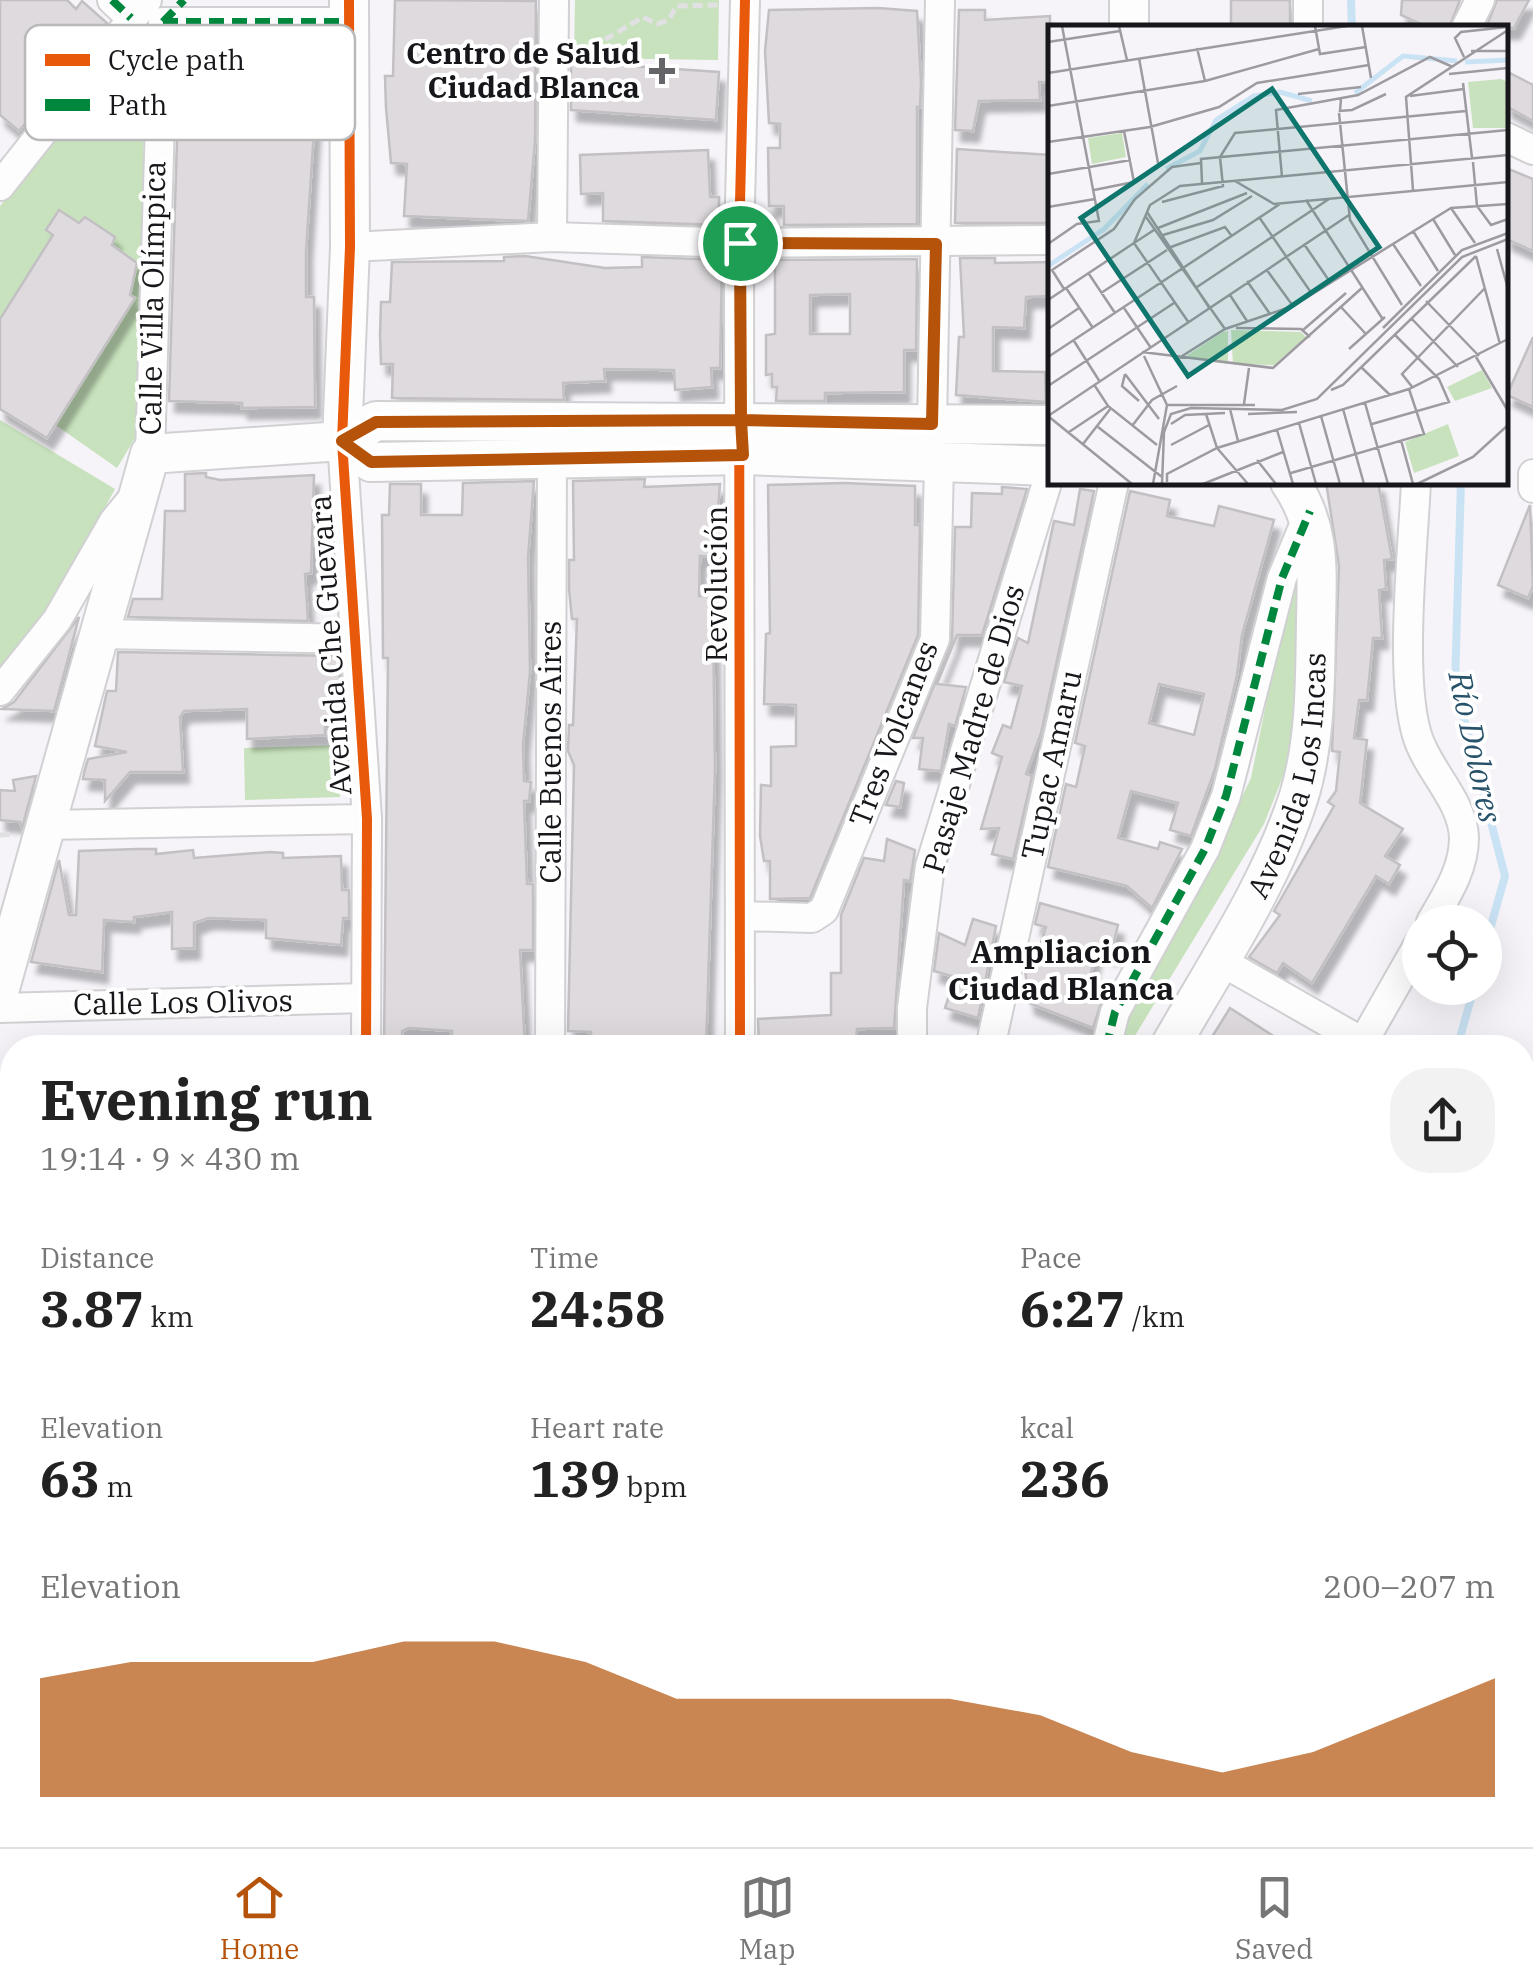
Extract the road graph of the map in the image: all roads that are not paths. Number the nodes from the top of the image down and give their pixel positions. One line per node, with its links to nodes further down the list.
1 (184, 0): 7 (street)
2 (554, 0): 17 (street)
3 (940, 0): 20 (street)
4 (1129, 0): 9 (street)
5 (1480, 0): 10 (street)
6 (732, 3): 19 (street, Revolución)
7 (138, 10): 8 (street)
8 (348, 11)
9 (1128, 25)
10 (1468, 25)
11 (1508, 139): 15 (street)
12 (36, 140): 16 (street)
13 (140, 140): 29 (street, Calle Villa Olímpica)
14 (349, 140): 21 (street, Avenida Che Guevara)
15 (1533, 150)
16 (0, 186)
17 (552, 237): 19 (street); 21 (street)
18 (1048, 240): 20 (street)
19 (740, 243): 20 (street); 24 (street, Revolución)
20 (936, 244): 22 (street)
21 (350, 246): 25 (street, Avenida Che Guevara)
22 (932, 424): 23 (street); 24 (street)
23 (1048, 424)
24 (742, 437): 25 (street); 26 (street); 27 (street); 42 (street, Revolución)
25 (342, 441): 26 (street); 29 (street); 37 (street, Avenida Che Guevara)
26 (552, 457): 49 (street, Calle Buenos Aires)
27 (939, 464): 28 (street); 42 (street, Tres Volcanes)
28 (1048, 466)
29 (146, 470): 36 (street); 38 (street)
30 (1533, 474): 34 (street)
31 (1048, 480): 51 (street, Pasaje Madre de Dios)
32 (1113, 485): 52 (street, Tupac Amaru)
33 (1416, 485): 41 (street)
34 (1533, 488)
35 (1300, 497): 43 (street, Avenida Los Incas); 53 (street)
36 (101, 634): 37 (street); 40 (street)
37 (356, 639): 39 (street, Avenida Che Guevara)
38 (0, 691)
39 (368, 820): 40 (street); 46 (street, Avenida Che Guevara)
40 (46, 824): 45 (street)
41 (1440, 905)
42 (740, 916): 50 (street, Revolución)
43 (1219, 960): 54 (street, Avenida Los Incas); 55 (street)
44 (1402, 978): 56 (street)
45 (0, 988)
46 (366, 998): 47 (street, Calle Los Olivos); 48 (street, Avenida Che Guevara)
47 (0, 1008)
48 (366, 1035)
49 (550, 1035)
50 (740, 1035)
51 (912, 1035)
52 (993, 1035)
53 (1109, 1035)
54 (1177, 1035)
55 (1350, 1035)
56 (1373, 1035)

